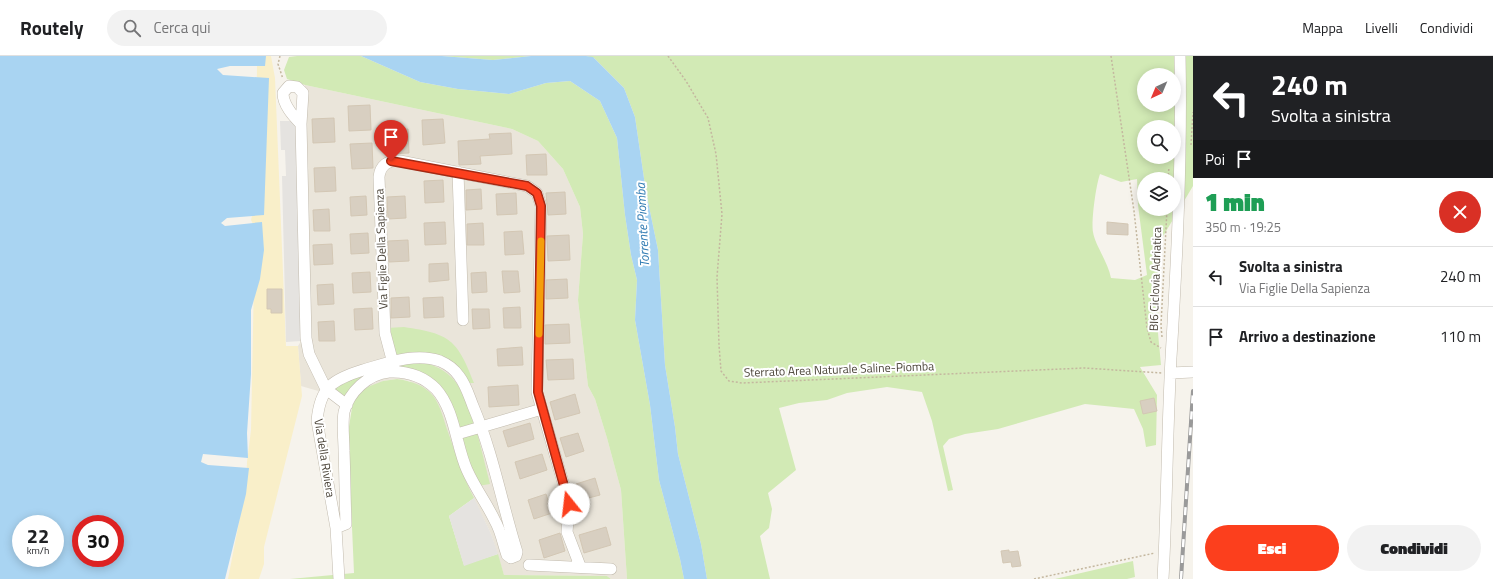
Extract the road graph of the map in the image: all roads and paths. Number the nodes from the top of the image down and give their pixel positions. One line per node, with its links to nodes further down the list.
1 (280, 56): 5 (path)
2 (668, 56): 12 (path, Sterrato Area Naturale Saline-Piomba)
3 (1111, 56): 8 (path, BI6 Ciclovia Adriatica)
4 (1180, 56): 12 (street)
5 (286, 88): 6 (street); 6 (street)
6 (301, 124): 13 (street)
7 (458, 172): 9 (street); 10 (street, Via Figlie Della Sapienza); 15 (street, Via Figlie Della Sapienza)
8 (1167, 216)
9 (463, 320)
10 (393, 367): 13 (street, Via della Riviera); 14 (street, Via della Riviera); 16 (street, Via della Riviera); 17 (street, Via della Riviera)
11 (1193, 372): 12 (street)
12 (1171, 373): 21 (street)
13 (326, 389): 14 (street); 20 (street, Via della Riviera)
14 (347, 405): 20 (street, Via della Riviera)
15 (542, 408): 16 (street); 23 (street, Via Figlie Della Sapienza)
16 (482, 427): 17 (street); 18 (street, Via della Riviera)
17 (457, 434): 19 (street, Via della Riviera)
18 (498, 488): 19 (street); 19 (street, Via della Riviera)
19 (480, 494)
20 (336, 528): 25 (street, Via della Riviera)
21 (1164, 550): 26 (path); 27 (street)
22 (530, 566): 23 (street)
23 (580, 566): 24 (street)
24 (611, 569)
25 (339, 579)
26 (1034, 579)
27 (1163, 579)

